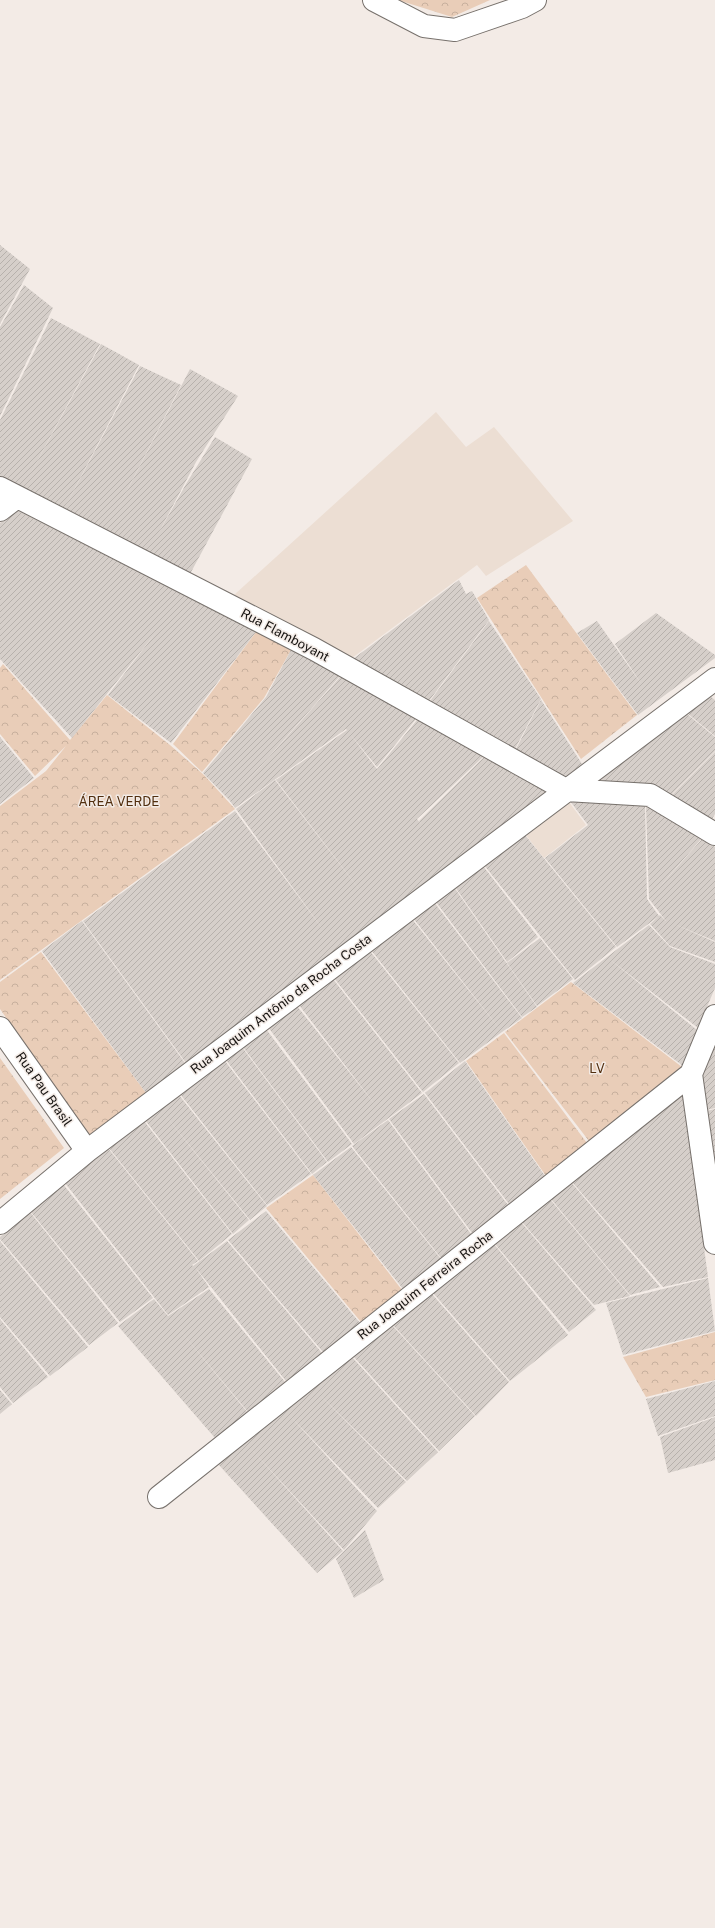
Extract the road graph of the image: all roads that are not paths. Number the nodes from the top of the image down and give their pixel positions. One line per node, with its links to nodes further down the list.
1 (374, 0): 2 (street)
2 (535, 0)
3 (6, 498): 5 (street, Rua Flamboyant)
4 (715, 679): 5 (street, Rua Joaquim Antônio da Rocha Costa)
5 (566, 790): 6 (street); 10 (street, Rua Joaquim Antônio da Rocha Costa)
6 (715, 834)
7 (715, 1016): 9 (street)
8 (0, 1028): 10 (street, Rua Pau Brasil)
9 (691, 1074): 12 (street); 13 (street, Rua Joaquim Ferreira Rocha)
10 (87, 1150): 11 (street, Rua Joaquim Antônio da Rocha Costa)
11 (0, 1223)
12 (715, 1243)
13 (159, 1497)

